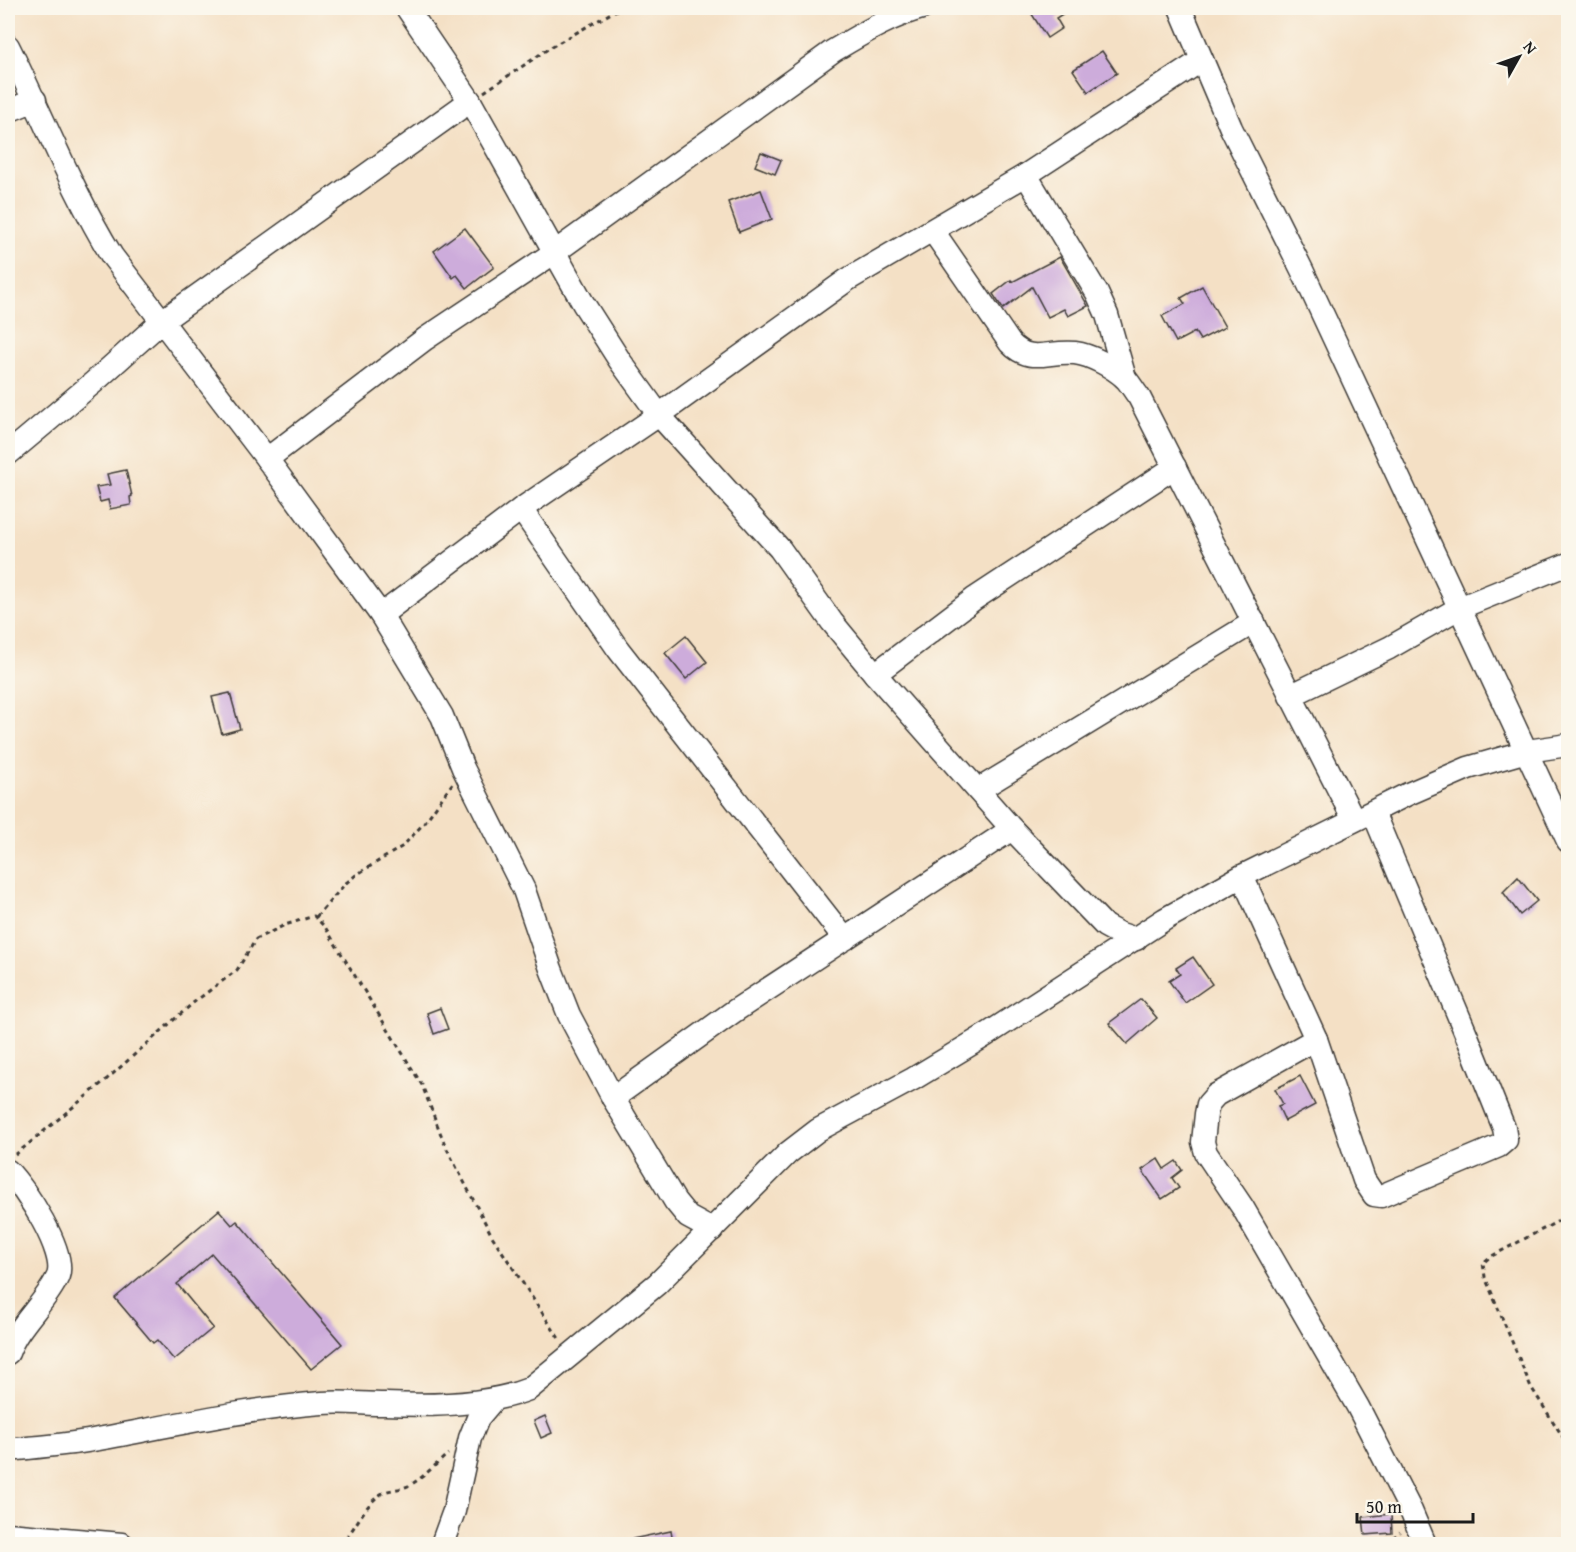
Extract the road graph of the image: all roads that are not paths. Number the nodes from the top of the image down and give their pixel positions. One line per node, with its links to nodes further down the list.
1 (407, 8): 7 (street)
2 (922, 8): 11 (street)
3 (1180, 8): 5 (street)
4 (8, 46): 6 (street)
5 (1202, 60): 9 (street); 20 (street)
6 (35, 100): 8 (street); 12 (street)
7 (470, 101): 11 (street); 12 (street)
8 (8, 111)
9 (1026, 175): 10 (street); 13 (street)
10 (933, 231): 13 (street); 14 (street)
11 (555, 252): 14 (street); 16 (street)
12 (162, 321): 15 (street); 16 (street)
13 (1125, 378): 17 (street)
14 (659, 415): 18 (street); 23 (street)
15 (8, 454)
16 (267, 459): 21 (street)
17 (1175, 467): 22 (street); 23 (street)
18 (520, 509): 21 (street); 32 (street)
19 (1569, 564): 20 (street)
20 (1459, 608): 24 (street); 26 (street)
21 (381, 615): 35 (street)
22 (1254, 622): 24 (street); 27 (street)
23 (875, 674): 27 (street)
24 (1290, 696): 28 (street)
25 (1569, 745): 26 (street)
26 (1527, 751): 28 (street); 30 (street)
27 (978, 790): 29 (street)
28 (1364, 816): 31 (street); 34 (street)
29 (1012, 830): 32 (street); 33 (street)
30 (1569, 842)
31 (1242, 876): 33 (street); 34 (street)
32 (845, 939): 35 (street)
33 (1136, 939): 37 (street)
34 (1316, 1040): 44 (street)
35 (613, 1098): 37 (street)
36 (8, 1171): 38 (street)
37 (712, 1230): 39 (street)
38 (8, 1353)
39 (494, 1399): 40 (street); 43 (street)
40 (8, 1450)
41 (8, 1534): 42 (street)
42 (122, 1545)
43 (442, 1545)
44 (1425, 1545)

